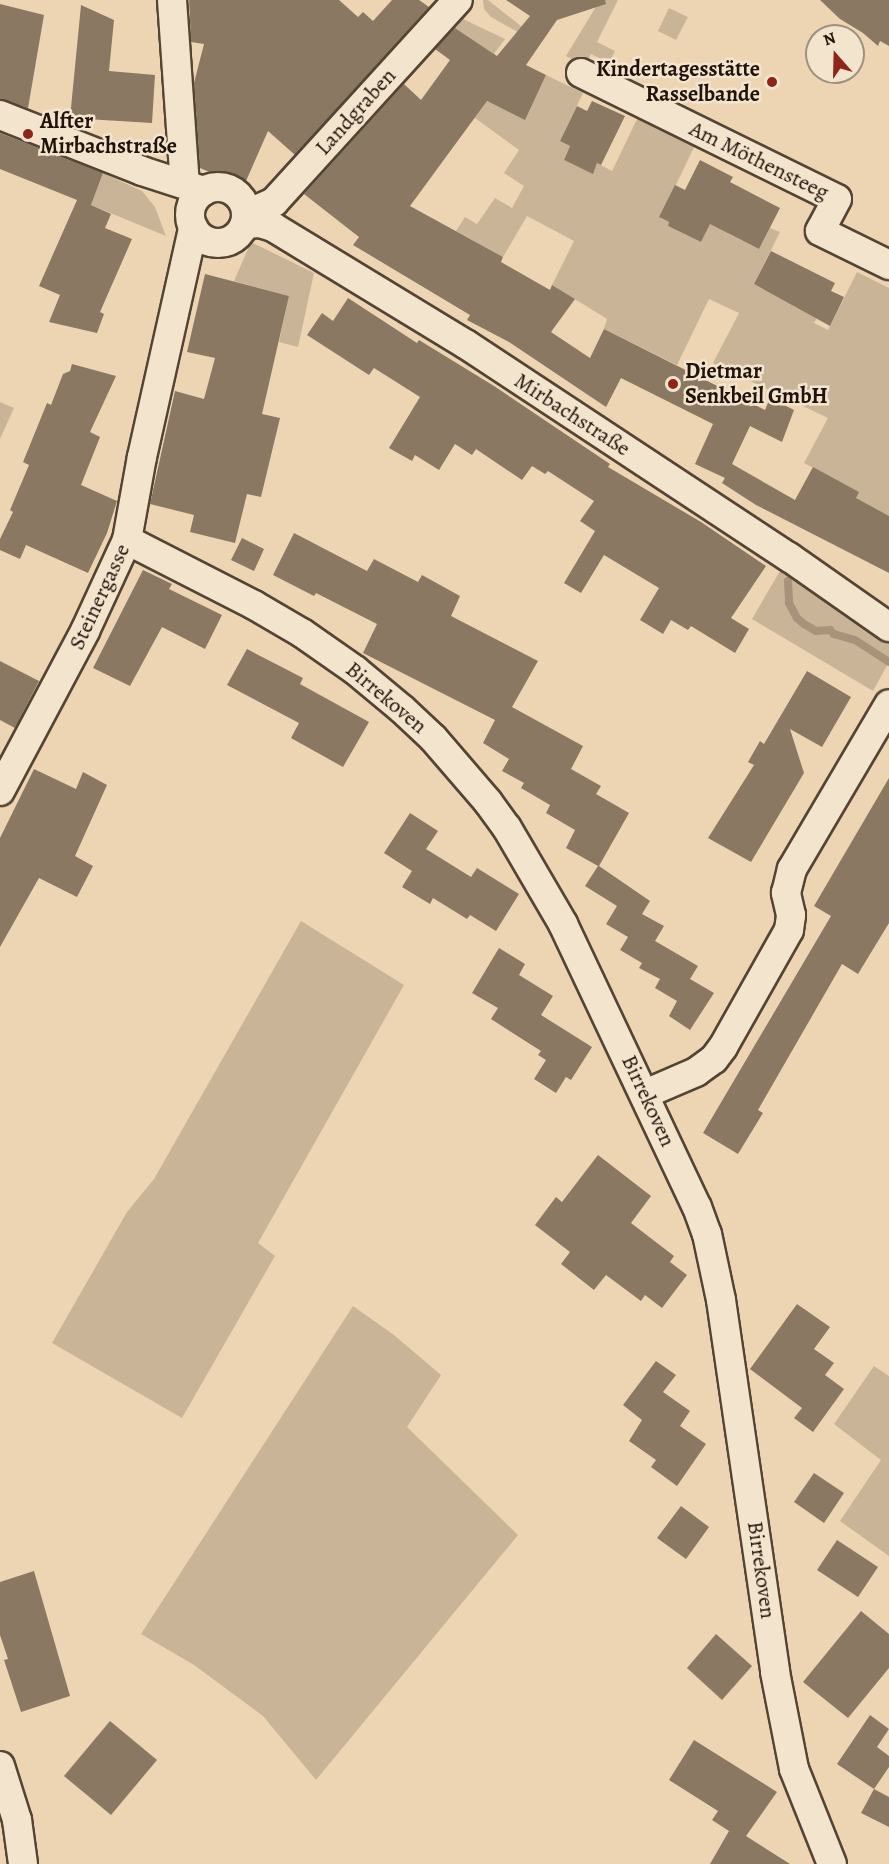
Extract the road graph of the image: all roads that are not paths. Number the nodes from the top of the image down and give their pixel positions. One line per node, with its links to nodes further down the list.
1 (172, 0): 6 (street)
2 (458, 0): 7 (street, Landgraben)
3 (581, 73): 10 (street, Am Möthensteeg)
4 (0, 115): 5 (street)
5 (142, 171): 6 (street); 8 (street)
6 (194, 188): 7 (street); 8 (street)
7 (246, 219): 9 (street); 13 (street, Mirbachstraße)
8 (192, 227): 9 (street); 11 (street, Steinergasse)
9 (217, 244): 11 (street, Steinergasse)
10 (889, 265)
11 (182, 283): 12 (street, Steinergasse)
12 (127, 540): 15 (street, Steinergasse); 16 (street, Birrekoven)
13 (889, 627)
14 (889, 704): 16 (street)
15 (0, 791)
16 (645, 1094): 19 (street, Birrekoven)
17 (0, 1766): 18 (street)
18 (23, 1864)
19 (832, 1864)

